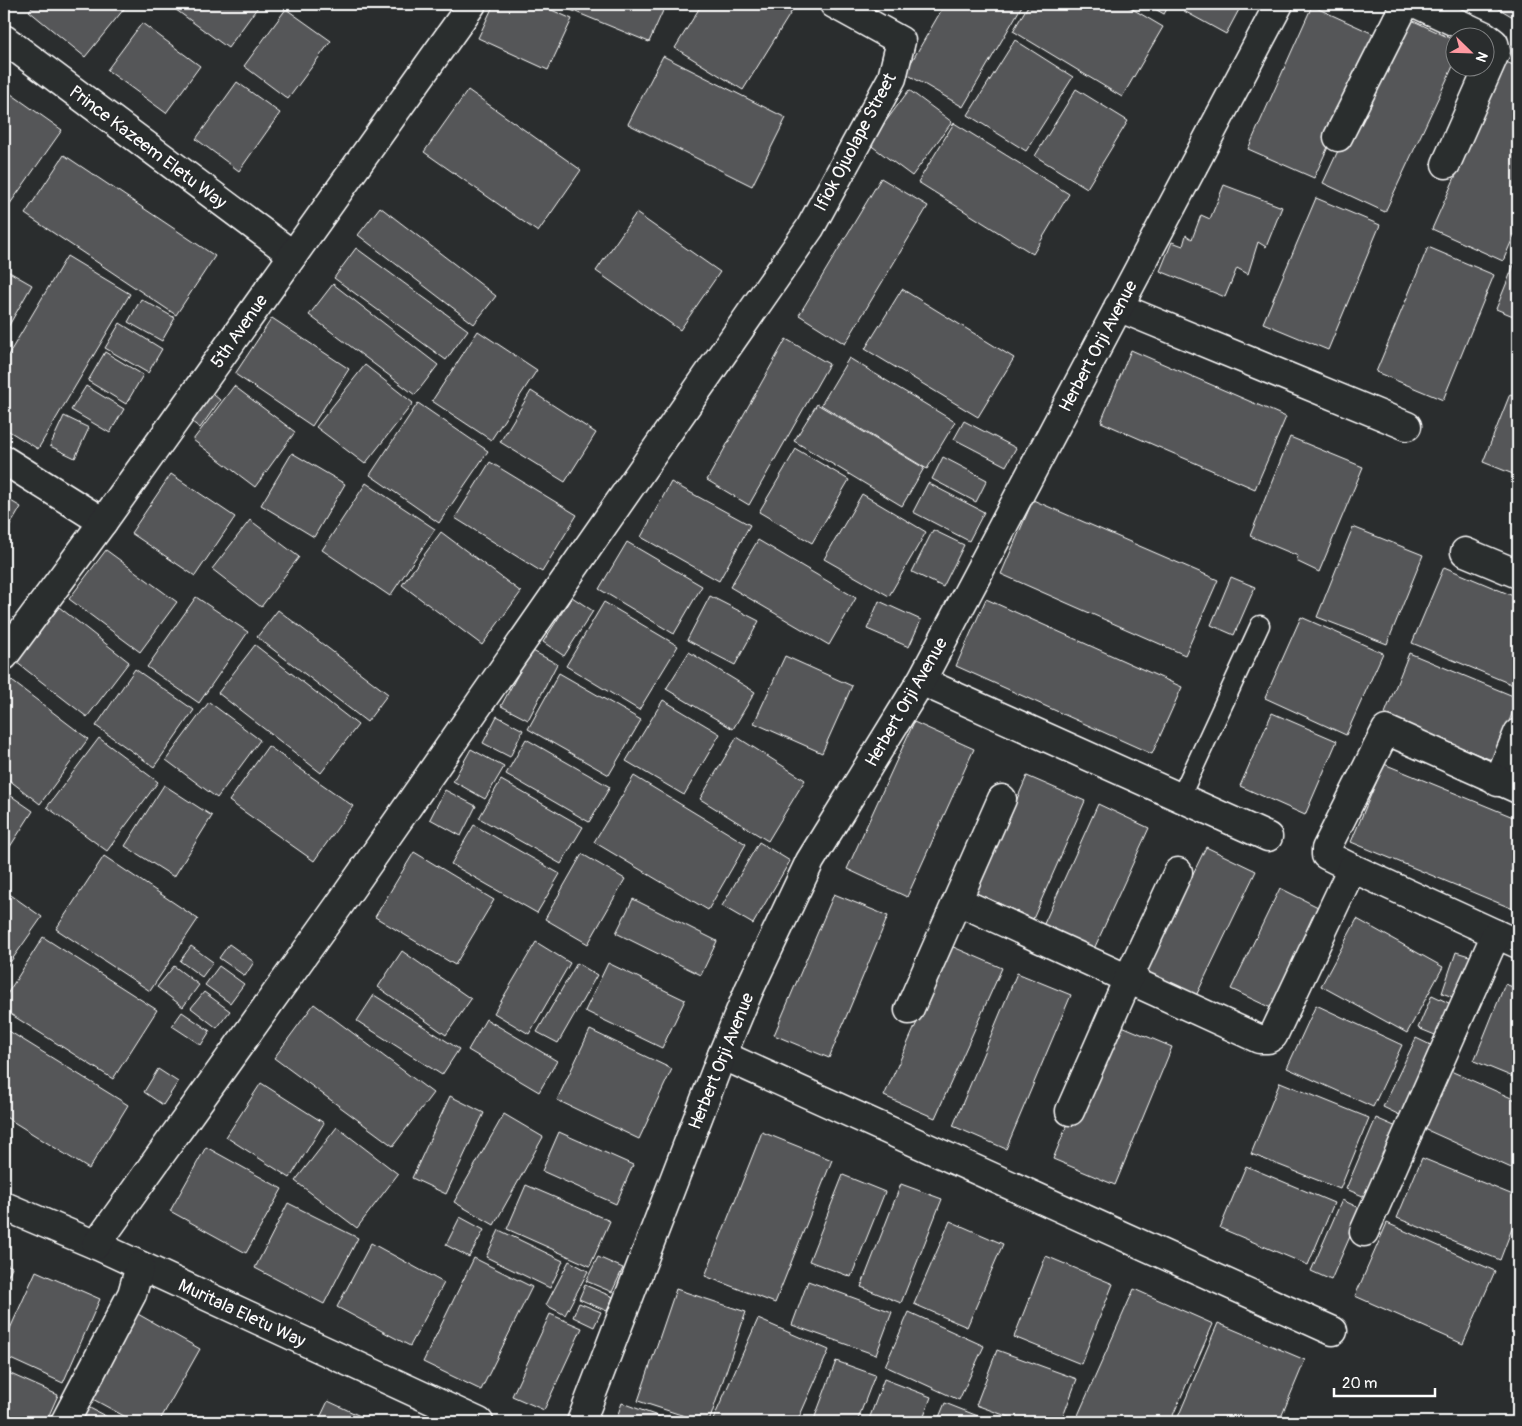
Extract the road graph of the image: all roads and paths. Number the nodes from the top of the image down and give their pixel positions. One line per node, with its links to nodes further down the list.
1 (472, 4): 9 (street, 5th Avenue)
2 (834, 4): 34 (street, Ifiok Ojuolape Street)
3 (1279, 4): 10 (street, Herbert Orji Avenue)
4 (1405, 4): 7 (street)
5 (1418, 4): 8 (street)
6 (4, 39): 9 (street, Prince Kazeem Eletu Way)
7 (1338, 138)
8 (1446, 164)
9 (293, 255): 13 (street, 5th Avenue)
10 (1118, 307): 11 (street); 18 (street, Herbert Orji Avenue)
11 (1407, 426)
12 (4, 460): 13 (street)
13 (103, 522): 17 (street, 5th Avenue)
14 (1465, 552): 15 (street)
15 (1518, 574)
16 (1260, 625): 21 (lane)
17 (7, 645)
18 (921, 681): 21 (street); 30 (street, Herbert Orji Avenue)
19 (1518, 733): 20 (street)
20 (1508, 786): 24 (street)
21 (1180, 798): 23 (street)
22 (1002, 799): 26 (street)
23 (1268, 837)
24 (1352, 868): 27 (street); 28 (street)
25 (1178, 872): 28 (street)
26 (958, 901): 28 (street); 29 (street)
27 (1507, 939): 33 (street)
28 (1128, 979): 31 (street)
29 (909, 1010)
30 (722, 1055): 36 (street); 39 (street, Herbert Orji Avenue)
31 (1070, 1111)
32 (4, 1206): 34 (street, Muritala Eletu Way)
33 (1364, 1232)
34 (96, 1245): 35 (street, Muritala Eletu Way)
35 (140, 1266): 37 (street); 38 (street, Muritala Eletu Way)
36 (1333, 1330)
37 (65, 1422)
38 (479, 1422)
39 (581, 1422)

